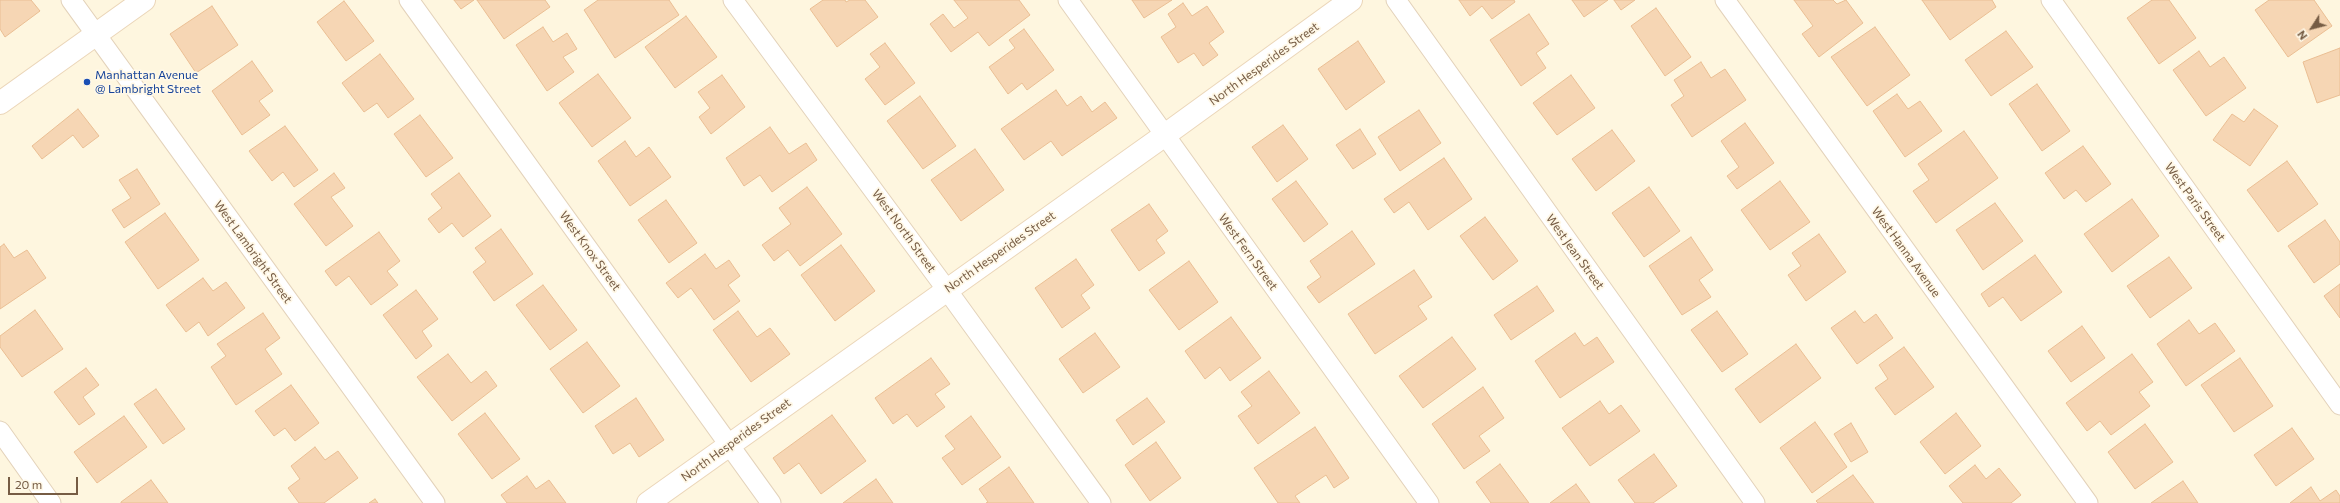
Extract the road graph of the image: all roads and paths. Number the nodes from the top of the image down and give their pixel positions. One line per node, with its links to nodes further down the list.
1 (71, 0): 10 (street, West Lambright Street)
2 (144, 0): 10 (street)
3 (409, 0): 16 (street, West Knox Street)
4 (733, 0): 13 (street, West North Street)
5 (1068, 0): 12 (street, West Fern Street)
6 (1352, 0): 12 (street, North Hesperides Street)
7 (1396, 0): 23 (street, West Jean Street)
8 (1725, 0): 24 (street, West Hanna Avenue)
9 (2051, 0): 14 (street, West Paris Street)
10 (96, 35): 11 (street); 18 (street, West Lambright Street)
11 (0, 103)
12 (1165, 135): 13 (street, North Hesperides Street); 22 (street, West Fern Street)
13 (947, 290): 16 (street, North Hesperides Street); 21 (street, West North Street)
14 (2340, 404)
15 (0, 431): 17 (street)
16 (729, 444): 19 (street, North Hesperides Street); 20 (street, West Knox Street)
17 (51, 503)
18 (436, 503)
19 (648, 503)
20 (771, 503)
21 (1101, 503)
22 (1429, 503)
23 (1755, 503)
24 (2088, 503)

